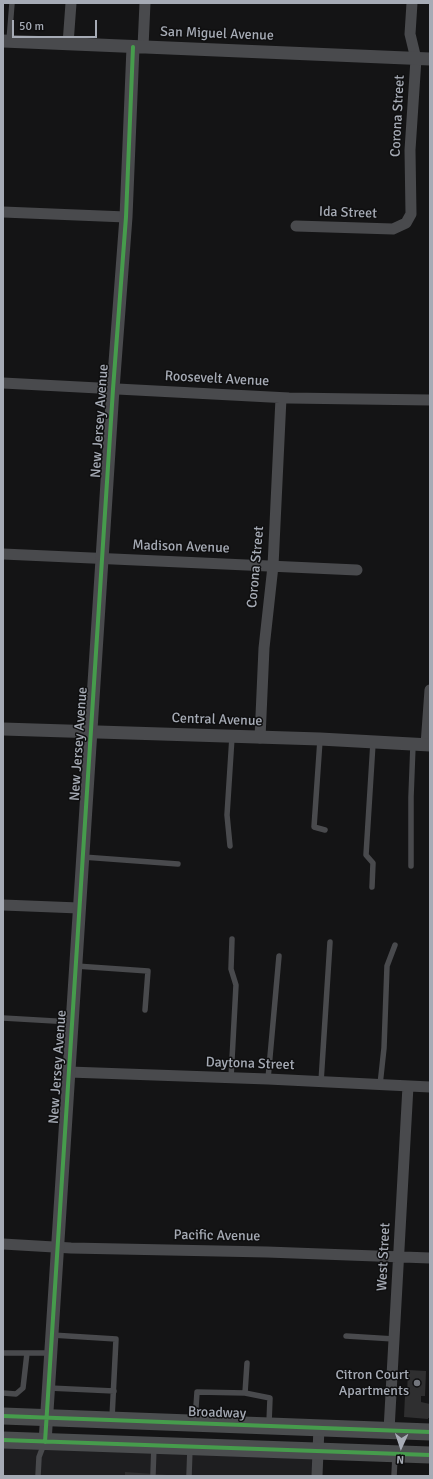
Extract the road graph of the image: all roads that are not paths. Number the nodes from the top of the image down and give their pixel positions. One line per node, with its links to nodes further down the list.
1 (12, 3): 5 (lane)
2 (71, 3): 6 (street)
3 (145, 3): 7 (street, New Jersey Avenue)
4 (412, 3): 8 (street, Corona Street)
5 (6, 41): 6 (street, San Miguel Avenue)
6 (68, 44): 7 (street, San Miguel Avenue)
7 (138, 47): 8 (street, San Miguel Avenue); 11 (street, New Jersey Avenue)
8 (416, 59): 9 (street, San Miguel Avenue); 13 (street, Corona Street)
9 (430, 60)
10 (3, 212): 11 (street)
11 (126, 217): 15 (street, New Jersey Avenue)
12 (296, 226): 13 (street, Ida Street)
13 (399, 227)
14 (3, 383): 15 (street, Roosevelt Avenue)
15 (113, 389): 16 (street, Roosevelt Avenue); 19 (street, New Jersey Avenue)
16 (281, 398): 17 (street, Roosevelt Avenue); 20 (street, Corona Street)
17 (430, 400)
18 (3, 554): 19 (street, Madison Avenue)
19 (102, 559): 20 (street, Madison Avenue); 24 (street, New Jersey Avenue)
20 (272, 566): 21 (street, Madison Avenue); 26 (street, Corona Street)
21 (357, 570)
22 (430, 690): 29 (street)
23 (3, 729): 24 (street, Central Avenue)
24 (91, 732): 25 (street, Central Avenue); 32 (street, New Jersey Avenue)
25 (232, 737): 26 (street, Central Avenue); 31 (lane)
26 (260, 738): 27 (street, Central Avenue)
27 (320, 739): 28 (street, Central Avenue); 30 (lane)
28 (373, 743): 29 (street, Central Avenue); 35 (lane)
29 (423, 745): 34 (lane)
30 (324, 830)
31 (230, 846)
32 (83, 857): 33 (lane); 37 (street, New Jersey Avenue)
33 (178, 864)
34 (411, 866)
35 (372, 887)
36 (3, 905): 37 (street)
37 (80, 908): 42 (street, New Jersey Avenue)
38 (232, 939): 47 (lane)
39 (330, 942): 49 (lane)
40 (395, 945): 50 (lane)
41 (279, 956): 48 (lane)
42 (76, 966): 43 (lane); 45 (street, New Jersey Avenue)
43 (145, 1010)
44 (3, 1018): 45 (lane)
45 (72, 1022): 46 (street, New Jersey Avenue)
46 (69, 1072): 47 (street, Daytona Street); 54 (street, New Jersey Avenue)
47 (231, 1078): 48 (street, Daytona Street)
48 (268, 1079): 49 (street, Daytona Street)
49 (321, 1082): 50 (street, Daytona Street)
50 (380, 1085): 51 (street, Daytona Street)
51 (408, 1086): 52 (street, Daytona Street); 55 (street, West Street)
52 (430, 1087)
53 (3, 1244): 54 (street, Pacific Avenue)
54 (58, 1248): 55 (street, Pacific Avenue); 57 (street, New Jersey Avenue)
55 (399, 1257): 56 (street, Pacific Avenue); 59 (street, West Street)
56 (430, 1258)
57 (52, 1335): 62 (street, New Jersey Avenue); 65 (lane)
58 (346, 1336): 59 (lane)
59 (394, 1339): 74 (street, West Street)
60 (3, 1353): 61 (lane)
61 (26, 1353): 62 (lane); 66 (lane)
62 (51, 1354): 64 (street, New Jersey Avenue)
63 (247, 1363): 67 (lane)
64 (49, 1388): 65 (lane); 69 (street, New Jersey Avenue)
65 (114, 1391): 70 (lane)
66 (3, 1393)
67 (245, 1393): 71 (lane); 72 (lane)
68 (3, 1416): 69 (main road, Broadway)
69 (47, 1418): 70 (main road, Broadway); 77 (street, New Jersey Avenue)
70 (112, 1420): 71 (main road, Broadway)
71 (195, 1423): 72 (main road, Broadway)
72 (269, 1426): 73 (main road, Broadway)
73 (319, 1427): 74 (main road, Broadway); 80 (street)
74 (389, 1430): 75 (main road, Broadway)
75 (430, 1432)
76 (3, 1440): 77 (main road)
77 (45, 1442): 78 (main road); 84 (lane)
78 (154, 1446): 79 (main road); 83 (lane)
79 (190, 1448): 80 (main road); 85 (lane)
80 (318, 1452): 81 (main road); 86 (street)
81 (395, 1454): 82 (main road); 87 (lane)
82 (430, 1455)
83 (152, 1474)
84 (38, 1476)
85 (188, 1476)
86 (316, 1476)
87 (394, 1476)

